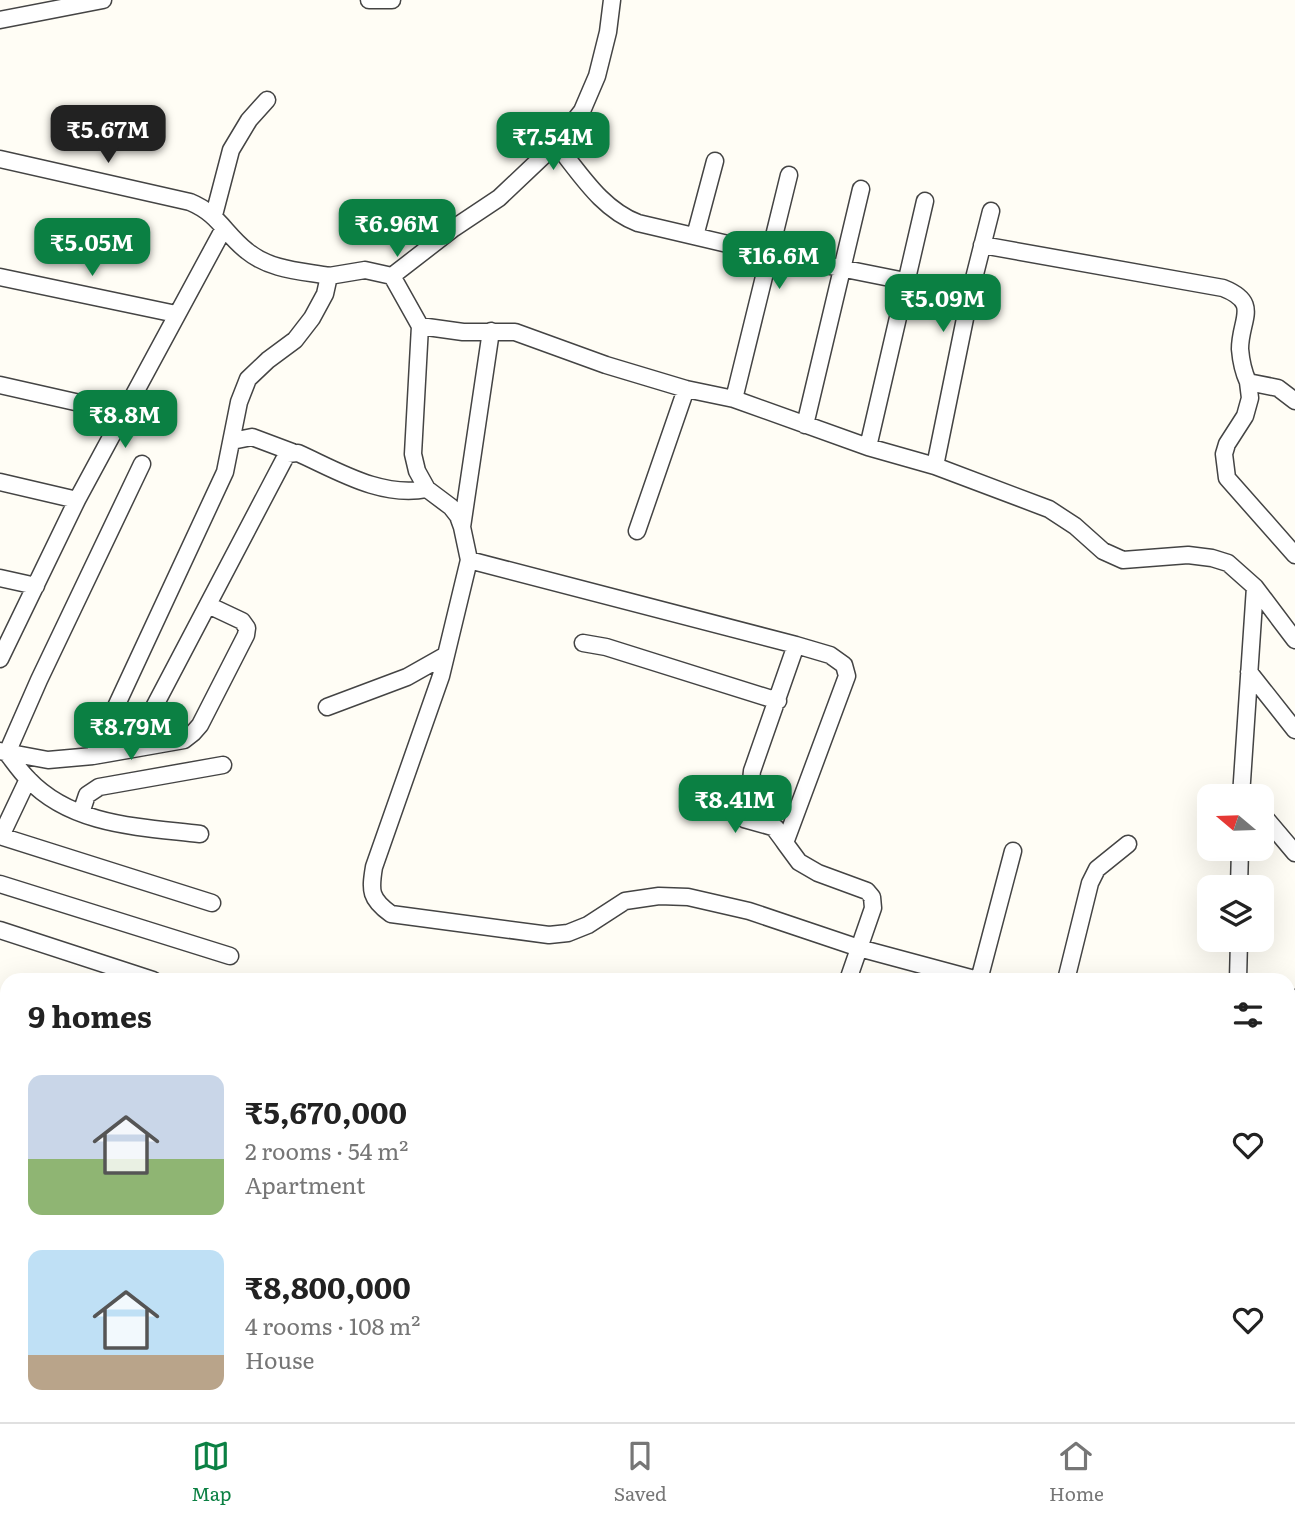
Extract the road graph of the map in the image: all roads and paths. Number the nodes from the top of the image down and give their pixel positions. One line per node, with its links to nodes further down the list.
1 (103, 0): 5 (street)
2 (369, 0): 3 (street)
3 (392, 0)
4 (612, 0): 7 (street)
5 (0, 20)
6 (267, 100): 14 (street)
7 (556, 144): 15 (street); 20 (street)
8 (0, 159): 14 (street)
9 (715, 161): 15 (street)
10 (789, 175): 17 (street)
11 (861, 189): 18 (street)
12 (925, 201): 22 (street)
13 (990, 211): 16 (street)
14 (219, 221): 19 (street); 24 (street)
15 (695, 236): 17 (street)
16 (982, 244): 23 (street); 27 (street)
17 (770, 254): 18 (street); 30 (street)
18 (842, 270): 22 (street); 33 (street)
19 (329, 276): 20 (street); 34 (street)
20 (392, 276): 25 (street)
21 (0, 277): 24 (street)
22 (907, 282): 23 (street); 35 (street)
23 (970, 294): 38 (street)
24 (176, 314): 32 (street)
25 (420, 326): 26 (street); 40 (street)
26 (491, 331): 29 (street); 42 (street)
27 (1248, 382): 31 (street); 44 (street)
28 (0, 385): 32 (street)
29 (686, 389): 30 (street); 43 (street)
30 (734, 399): 33 (street)
31 (1295, 401)
32 (124, 413): 41 (street)
33 (805, 425): 35 (street)
34 (232, 441): 36 (street); 61 (street)
35 (868, 447): 38 (street)
36 (292, 452): 40 (street); 49 (street)
37 (142, 464): 60 (street)
38 (935, 466): 48 (street)
39 (0, 482): 41 (street)
40 (426, 489): 42 (street)
41 (76, 500): 47 (street)
42 (462, 527): 45 (street)
43 (637, 531)
44 (1295, 555)
45 (469, 560): 52 (street); 53 (street)
46 (0, 578): 47 (street)
47 (36, 586): 54 (street)
48 (1255, 587): 50 (street); 55 (street)
49 (208, 605): 59 (street); 59 (street)
50 (1295, 640)
51 (583, 643): 56 (street)
52 (796, 645): 56 (street); 66 (street)
53 (446, 655): 57 (street); 78 (street)
54 (0, 659)
55 (1249, 672): 58 (street); 64 (street)
56 (778, 701): 67 (street)
57 (327, 707)
58 (1295, 730)
59 (132, 749): 61 (street)
60 (4, 752): 61 (street); 63 (street)
61 (93, 756)
62 (223, 765): 65 (street)
63 (28, 779): 65 (street); 70 (street)
64 (1243, 784)
65 (81, 813): 69 (street)
66 (792, 822): 67 (street); 71 (street)
67 (775, 828): 71 (street)
68 (1274, 828): 74 (street)
69 (200, 834)
70 (1, 836): 76 (street)
71 (785, 843): 78 (street)
72 (1128, 844): 85 (street)
73 (1013, 851): 84 (street)
74 (1295, 853)
75 (0, 884): 80 (street)
76 (212, 903)
77 (0, 930): 81 (street)
78 (859, 948): 82 (street); 83 (street)
79 (1239, 952): 86 (street)
80 (230, 956)
81 (132, 973)
82 (850, 973)
83 (942, 973)
84 (980, 973)
85 (1068, 973)
86 (1238, 973)

